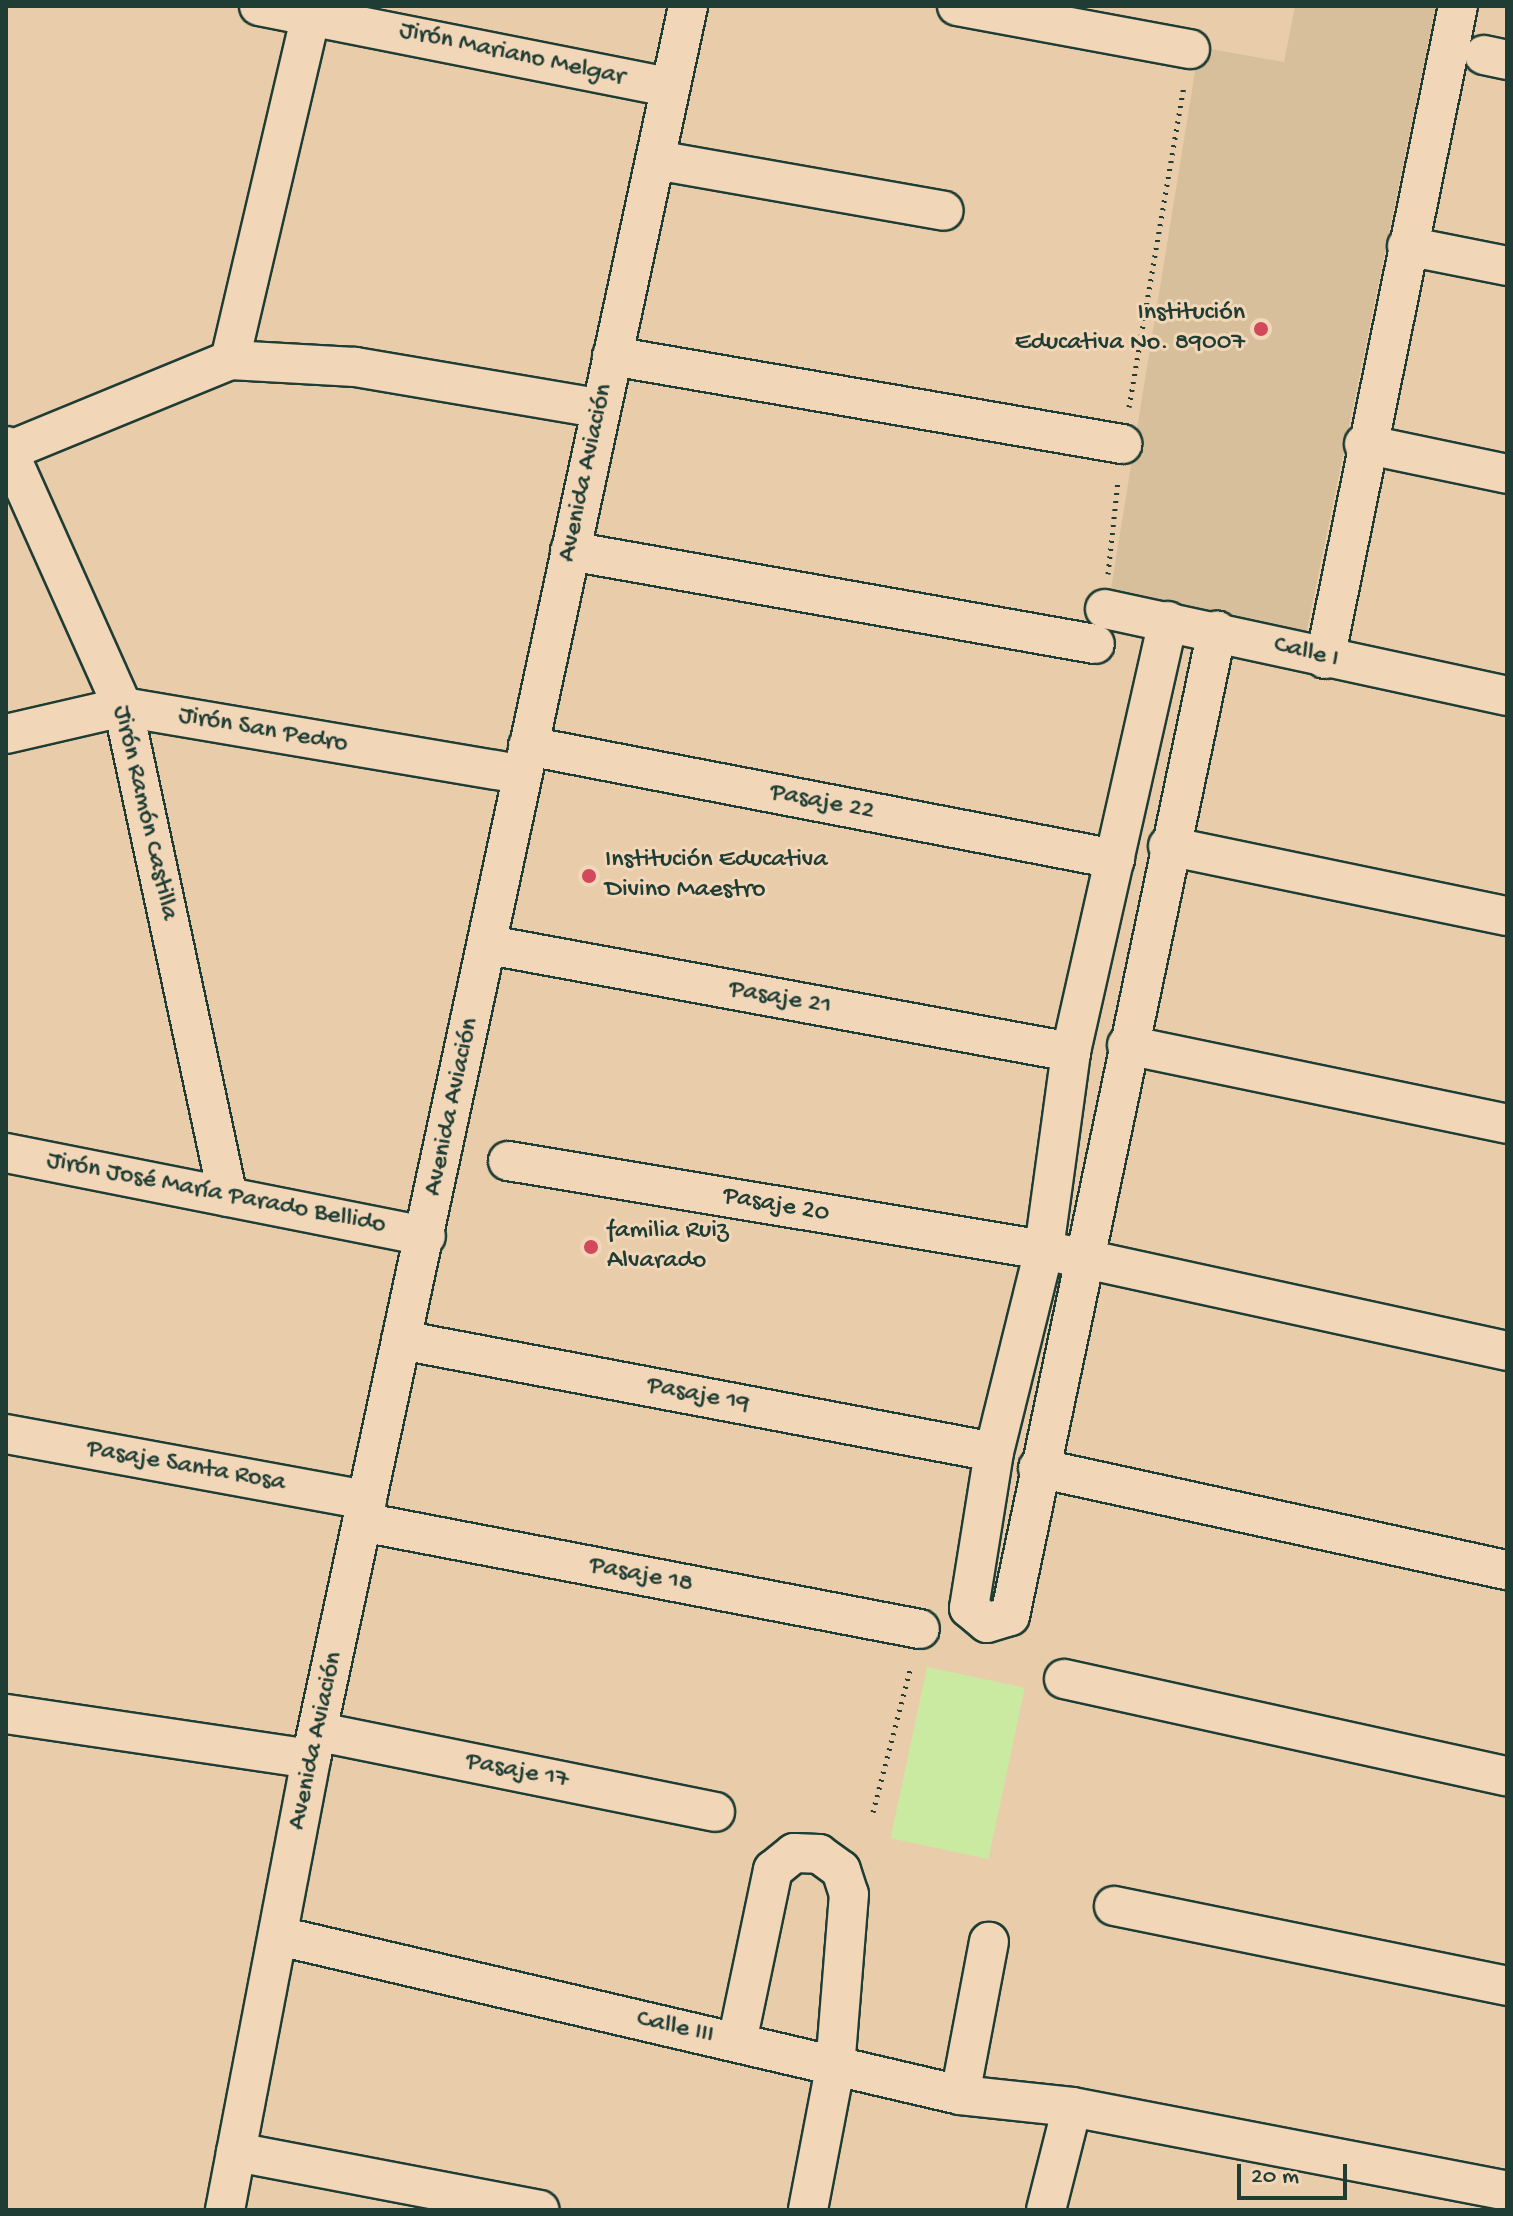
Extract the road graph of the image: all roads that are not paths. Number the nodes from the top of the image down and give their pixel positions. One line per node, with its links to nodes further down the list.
1 (259, 6): 5 (street, Jirón Mariano Melgar)
2 (688, 6): 7 (street, Avenida Aviación)
3 (957, 6): 6 (street)
4 (1458, 6): 10 (street)
5 (312, 11): 7 (street, Jirón Mariano Melgar); 13 (street)
6 (1190, 49)
7 (669, 87): 8 (street, Avenida Aviación)
8 (656, 160): 9 (street); 12 (street, Avenida Aviación)
9 (944, 211)
10 (1407, 246): 11 (street); 16 (street)
11 (1507, 266)
12 (612, 356): 14 (street, Avenida Aviación); 15 (street)
13 (230, 360): 14 (street); 17 (street)
14 (598, 408): 19 (street, Avenida Aviación)
15 (1122, 444)
16 (1364, 444): 18 (street); 22 (street)
17 (7, 450): 24 (street, Jirón Ramón Castilla)
18 (1507, 474)
19 (570, 551): 20 (street, Calle I); 26 (street, Avenida Aviación)
20 (1168, 621): 21 (street, Calle I); 28 (street)
21 (1217, 630): 22 (street, Calle I); 27 (street)
22 (1325, 659): 23 (street, Calle I)
23 (1507, 696)
24 (123, 707): 25 (street, Jirón San Pedro); 26 (street, Jirón San Pedro); 36 (street, Jirón Ramón Castilla)
25 (6, 734)
26 (525, 760): 28 (street, Pasaje 22); 30 (street, Avenida Aviación)
27 (1168, 846): 29 (street); 31 (street)
28 (1115, 859): 32 (street)
29 (1507, 916)
30 (489, 945): 32 (street, Pasaje 21); 37 (street, Avenida Aviación)
31 (1127, 1045): 33 (street); 39 (street)
32 (1071, 1052): 38 (street)
33 (1507, 1124)
34 (6, 1153): 36 (street, Jirón José María Parado Bellido)
35 (508, 1161): 38 (street, Pasaje 20)
36 (228, 1197): 37 (street, Jirón José María Parado Bellido)
37 (426, 1236): 40 (street, Avenida Aviación)
38 (1044, 1250): 39 (street, Pasaje 20); 43 (street)
39 (1089, 1261): 41 (street, Pasaje 20); 44 (street)
40 (401, 1340): 43 (street, Pasaje 19); 45 (street, Avenida Aviación)
41 (1507, 1351)
42 (6, 1434): 45 (street, Pasaje Santa Rosa)
43 (994, 1452): 44 (street)
44 (1038, 1468): 46 (street)
45 (364, 1511): 47 (street, Pasaje 18); 50 (street, Avenida Aviación)
46 (1507, 1570)
47 (920, 1629)
48 (1064, 1679): 51 (street)
49 (6, 1714): 50 (street, Pasaje 17)
50 (315, 1746): 52 (street, Pasaje 17); 54 (street, Avenida Aviación)
51 (1507, 1776)
52 (715, 1812)
53 (1114, 1906): 56 (street)
54 (279, 1936): 57 (street, Calle III); 61 (street, Avenida Aviación)
55 (989, 1942): 59 (street)
56 (1507, 1986)
57 (737, 2042): 58 (street, Calle III); 58 (street)
58 (835, 2068): 59 (street, Calle III); 65 (street)
59 (960, 2095): 60 (street, Calle III)
60 (1072, 2107): 62 (street, Calle III); 66 (street)
61 (236, 2152): 63 (street, Avenida Aviación); 64 (street)
62 (1507, 2191)
63 (225, 2210)
64 (540, 2210)
65 (808, 2210)
66 (1046, 2210)

